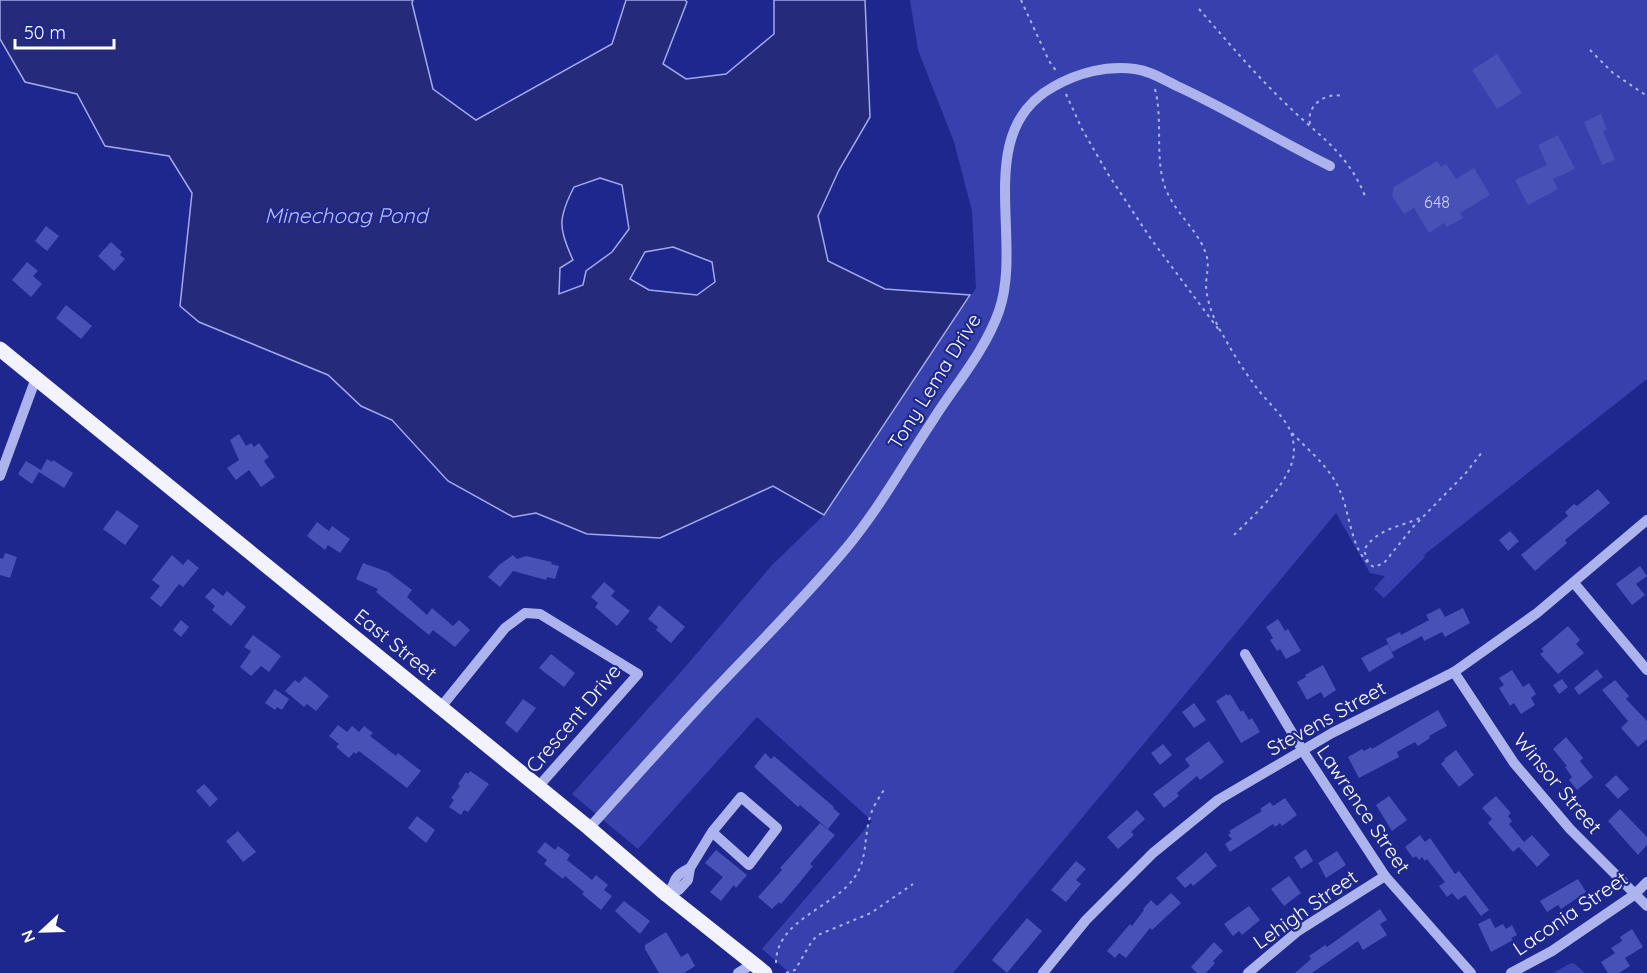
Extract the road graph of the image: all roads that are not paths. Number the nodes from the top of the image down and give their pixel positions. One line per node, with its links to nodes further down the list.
1 (1330, 166): 13 (street, Tony Lema Drive)
2 (0, 349): 3 (main road, East Street)
3 (36, 378): 4 (street); 10 (main road, East Street)
4 (0, 476)
5 (1647, 520): 6 (street, Stevens Street)
6 (1574, 583): 8 (street); 9 (street, Stevens Street)
7 (1245, 654): 11 (street, Lawrence Street)
8 (1647, 670)
9 (1454, 672): 11 (street, Stevens Street); 18 (street, Winsor Street)
10 (441, 707): 12 (main road, East Street); 12 (street, Crescent Drive)
11 (1303, 751): 15 (street, Lawrence Street); 22 (street, Stevens Street)
12 (538, 787): 13 (main road, East Street)
13 (590, 828): 17 (main road, East Street)
14 (712, 832): 14 (street); 17 (street)
15 (1385, 876): 23 (street, Lehigh Street); 24 (street, Lawrence Street)
16 (1647, 882): 18 (street, Laconia Street)
17 (669, 893): 20 (main road, East Street)
18 (1634, 895): 19 (street, Winsor Street); 25 (street, Laconia Street)
19 (1647, 906)
20 (774, 971): 21 (street)
21 (738, 973)
22 (1043, 973)
23 (1248, 973)
24 (1471, 973)
25 (1511, 973)

